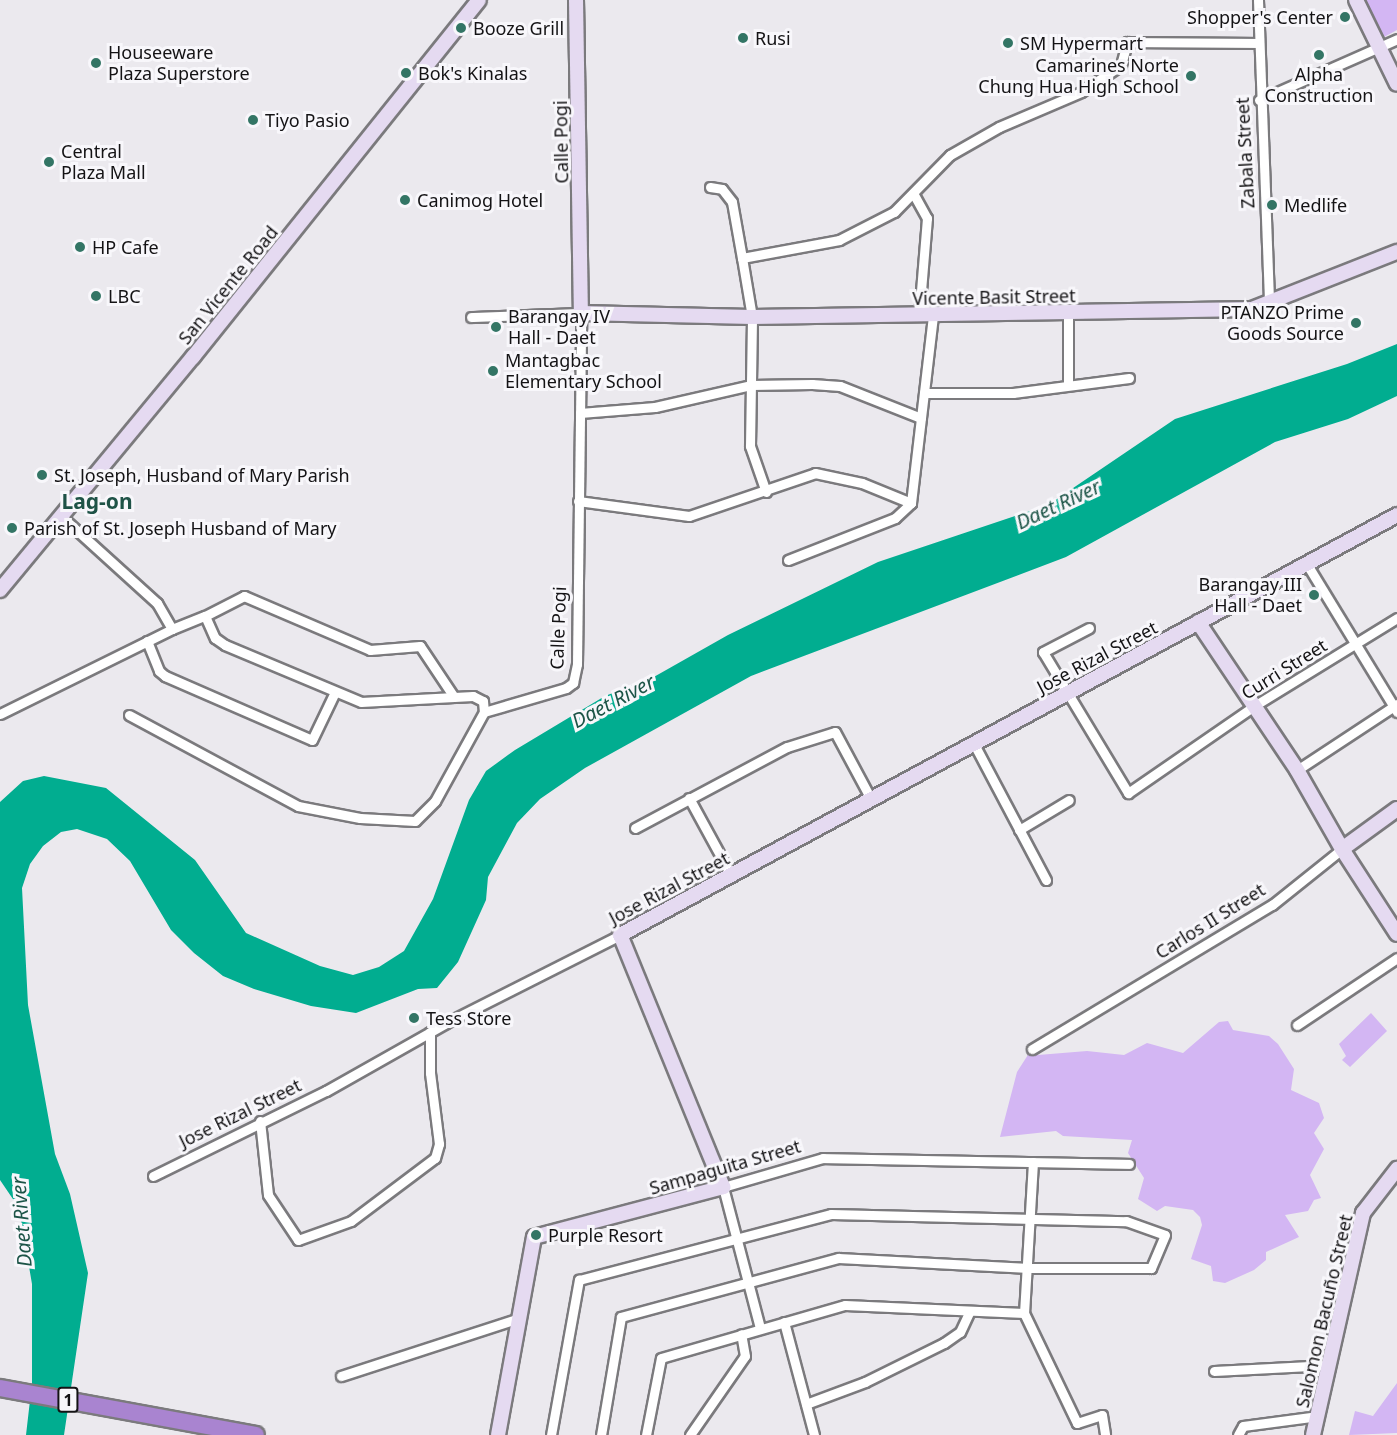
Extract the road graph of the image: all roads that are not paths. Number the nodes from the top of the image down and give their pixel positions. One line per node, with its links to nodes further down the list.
1 (479, 0): 30 (street, San Vicente Road)
2 (576, 0): 15 (street, Calle Pogi)
3 (1258, 0): 6 (street, Zabala Street)
4 (1356, 0): 7 (street)
5 (1397, 39): 7 (street)
6 (1257, 43): 9 (street, Zabala Street); 11 (street)
7 (1378, 49): 8 (street); 9 (street)
8 (1397, 84)
9 (1259, 100): 14 (street, Zabala Street)
10 (710, 187): 13 (street)
11 (913, 193): 13 (street); 17 (street)
12 (1397, 252): 14 (street, Vicente Basit Street)
13 (742, 258): 19 (street)
14 (1269, 304): 16 (street, Vicente Basit Street)
15 (582, 313): 18 (street); 19 (street, Vicente Basit Street); 24 (street, Calle Pogi)
16 (1068, 314): 17 (street, Vicente Basit Street); 22 (street)
17 (926, 316): 19 (street, Vicente Basit Street); 23 (street)
18 (471, 317)
19 (752, 317): 21 (street)
20 (1129, 378): 22 (street)
21 (751, 385): 24 (street); 25 (street); 26 (street)
22 (1068, 385): 23 (street)
23 (924, 393): 25 (street)
24 (580, 412): 27 (street, Calle Pogi)
25 (921, 418): 28 (street)
26 (766, 492): 27 (street); 28 (street)
27 (578, 501): 46 (street, Calle Pogi)
28 (911, 503): 31 (street)
29 (1397, 515): 32 (street, Jose Rizal Street)
30 (61, 516): 33 (street, San Vicente Road); 38 (street)
31 (788, 560)
32 (1308, 566): 36 (street, Jose Rizal Street); 40 (street)
33 (0, 590)
34 (205, 616): 38 (street); 41 (street); 43 (street)
35 (1397, 618): 40 (street, Curri Street)
36 (1198, 622): 42 (street, Jose Rizal Street); 44 (street)
37 (1089, 628): 42 (street)
38 (172, 629): 39 (street)
39 (147, 641): 41 (street); 47 (street)
40 (1356, 644): 44 (street, Curri Street); 45 (street)
41 (335, 692): 43 (street)
42 (1066, 693): 44 (street, Curri Street); 49 (street, Jose Rizal Street)
43 (454, 697): 46 (street)
44 (1254, 706): 50 (street)
45 (1396, 708): 50 (street)
46 (484, 712): 48 (street)
47 (0, 714)
48 (129, 715)
49 (974, 744): 52 (street, Jose Rizal Street); 56 (street)
50 (1297, 770): 57 (street)
51 (689, 798): 52 (street); 55 (street); 58 (street)
52 (871, 799): 58 (street, Jose Rizal Street)
53 (1069, 800): 56 (street)
54 (1397, 809): 57 (street, Carlos II Street)
55 (635, 828)
56 (1019, 830): 59 (street)
57 (1342, 849): 60 (street); 65 (street, Carlos II Street)
58 (731, 875): 61 (street, Jose Rizal Street)
59 (1046, 880)
60 (1397, 934)
61 (620, 935): 64 (street, Jose Rizal Street); 71 (street)
62 (1397, 958): 63 (street)
63 (1297, 1025)
64 (430, 1032): 66 (street, Jose Rizal Street); 66 (street)
65 (1032, 1049)
66 (260, 1121): 70 (street, Jose Rizal Street)
67 (1033, 1162): 68 (street, Sampaguita Street); 71 (street, Sampaguita Street); 72 (street)
68 (1129, 1164)
69 (1397, 1169): 82 (street, Salomon Bacuño Street)
70 (153, 1176)
71 (723, 1187): 73 (street); 78 (street, Sampaguita Street)
72 (1030, 1220): 73 (street); 74 (street); 74 (street)
73 (739, 1239): 75 (street); 90 (street)
74 (1029, 1268): 75 (street); 77 (street)
75 (749, 1284): 80 (street); 91 (street)
76 (970, 1311): 77 (street); 79 (street); 86 (street)
77 (1024, 1313): 95 (street)
78 (520, 1318): 84 (street); 89 (street, Sampaguita Street)
79 (784, 1322): 80 (street); 86 (street)
80 (760, 1328): 81 (street)
81 (741, 1334): 92 (street); 93 (street)
82 (1329, 1365): 83 (street); 87 (street, Salomon Bacuño Street)
83 (1214, 1371)
84 (341, 1376)
85 (0, 1388): 88 (highway, 1)
86 (806, 1404): 94 (street)
87 (1318, 1416): 96 (street); 97 (street, Salomon Bacuño Street)
88 (256, 1435)
89 (498, 1435)
90 (551, 1435)
91 (601, 1435)
92 (646, 1435)
93 (690, 1435)
94 (814, 1435)
95 (1105, 1435)
96 (1238, 1435)
97 (1313, 1435)

